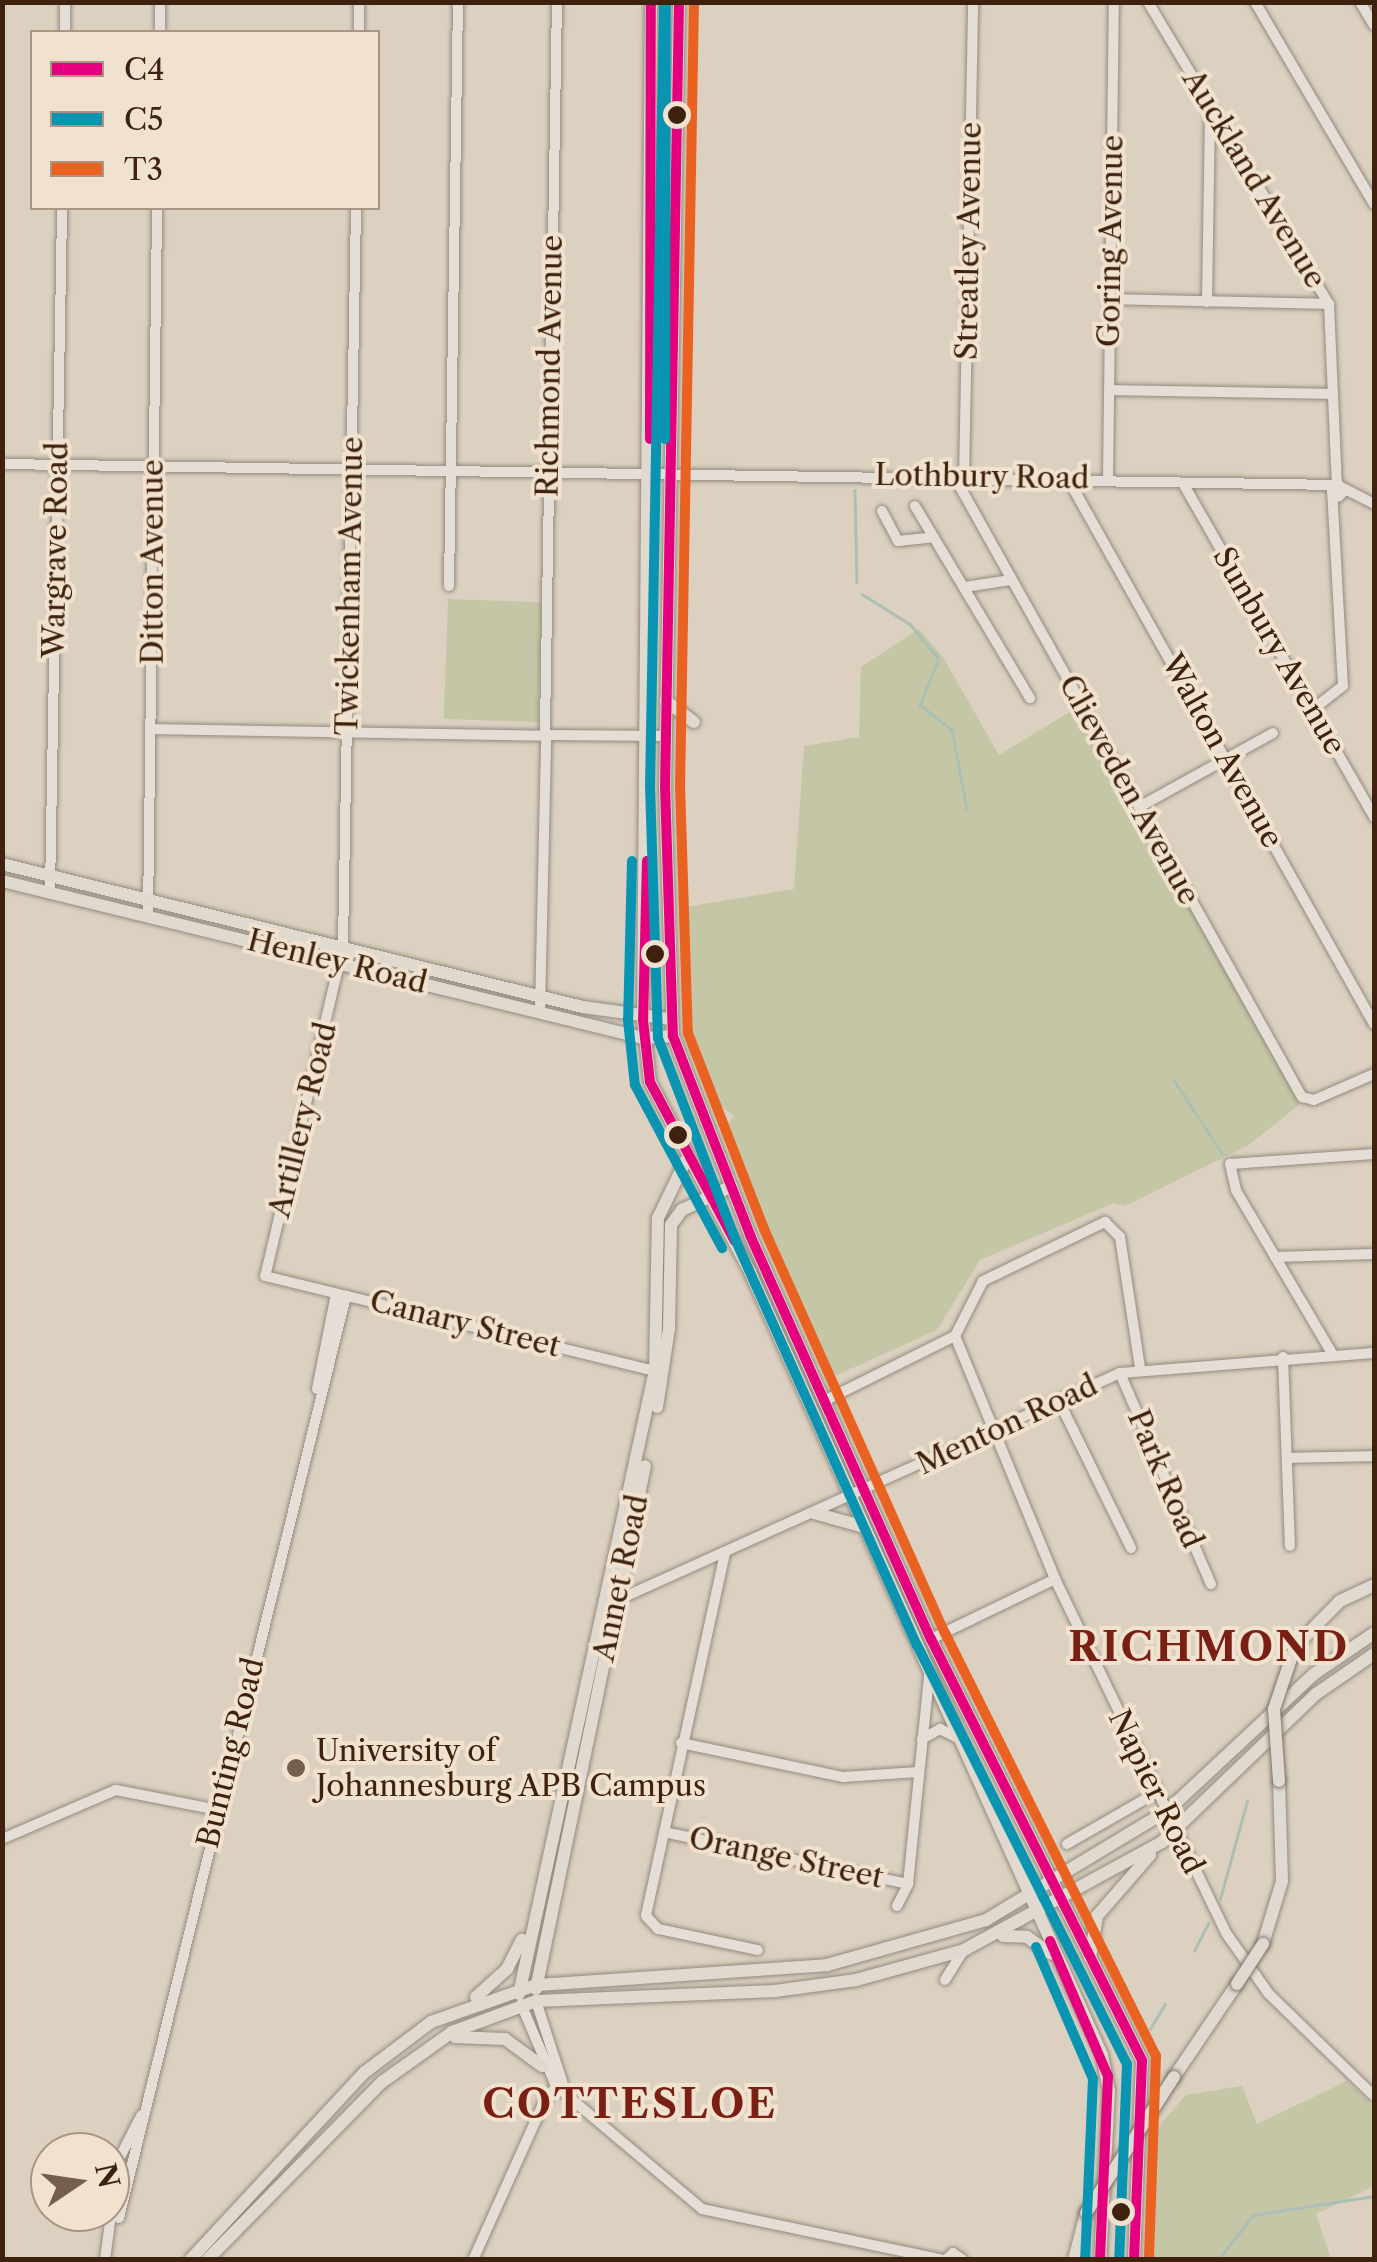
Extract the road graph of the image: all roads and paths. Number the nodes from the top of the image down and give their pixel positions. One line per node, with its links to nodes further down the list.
1 (65, 2): 14 (street)
2 (160, 2): 15 (street)
3 (359, 2): 16 (street)
4 (458, 2): 31 (street)
5 (558, 2): 33 (street, Richmond Avenue)
6 (651, 2): 34 (main road)
7 (679, 2): 32 (main road)
8 (973, 2): 35 (street, Streatley Avenue)
9 (1114, 2): 22 (street, Goring Avenue)
10 (1148, 2): 17 (street, Auckland Avenue)
11 (1255, 2): 18 (street)
12 (1362, 3): 13 (street)
13 (1374, 25)
14 (65, 30)
15 (160, 30)
16 (358, 30)
17 (1210, 108): 23 (street); 24 (street, Auckland Avenue)
18 (1374, 204)
19 (62, 210): 27 (street, Wargrave Road)
20 (157, 210): 29 (street, Ditton Avenue)
21 (356, 210): 30 (street, Twickenham Avenue)
22 (1111, 299): 23 (street); 25 (street, Goring Avenue)
23 (1208, 302): 24 (street)
24 (1329, 304): 26 (street, Auckland Avenue)
25 (1109, 390): 26 (street); 37 (street, Goring Avenue)
26 (1333, 394): 39 (street, Auckland Avenue)
27 (58, 463): 28 (street, Lothbury Road); 29 (street, Lothbury Road); 61 (street, Wargrave Road)
28 (2, 464)
29 (154, 468): 30 (street, Lothbury Road); 51 (street, Ditton Avenue)
30 (351, 468): 31 (street, Lothbury Road); 52 (street, Twickenham Avenue)
31 (451, 472): 33 (street, Lothbury Road); 45 (street)
32 (669, 472): 34 (street, Lothbury Road); 35 (street, Lothbury Road); 48 (main road)
33 (548, 474): 34 (street, Lothbury Road); 54 (street, Richmond Avenue)
34 (652, 475): 56 (main road)
35 (960, 478): 36 (street, Lothbury Road); 44 (street, Clieveden Avenue)
36 (1068, 479): 37 (street, Lothbury Road); 57 (street, Walton Avenue)
37 (1108, 480): 38 (street, Lothbury Road)
38 (1184, 485): 39 (street, Lothbury Road); 49 (street, Sunbury Avenue)
39 (1338, 490): 40 (street, Lothbury Road); 49 (street, Auckland Avenue)
40 (1374, 504)
41 (915, 506): 43 (street)
42 (882, 511): 43 (street)
43 (934, 537): 46 (street)
44 (1010, 580): 46 (street); 58 (street, Clieveden Avenue)
45 (449, 586)
46 (965, 587): 47 (street)
47 (1030, 698)
48 (666, 701): 50 (main road); 55 (main road)
49 (1312, 710): 59 (street, Sunbury Avenue)
50 (694, 722)
51 (152, 729): 52 (street); 64 (street, Ditton Avenue)
52 (348, 732): 54 (street); 66 (street, Twickenham Avenue)
53 (1273, 733): 57 (street)
54 (545, 736): 56 (street); 68 (street, Richmond Avenue)
55 (666, 736): 56 (street); 69 (main road)
56 (648, 738): 70 (main road)
57 (1226, 758): 58 (street); 71 (street, Walton Avenue)
58 (1139, 807): 74 (street, Clieveden Avenue)
59 (1374, 817)
60 (2, 864): 61 (main road, Henley Road)
61 (50, 875): 63 (street, Wargrave Road); 64 (main road, Henley Road)
62 (2, 880): 63 (main road, Henley Road)
63 (50, 892): 65 (main road, Henley Road)
64 (147, 902): 65 (street, Ditton Avenue); 66 (main road, Henley Road)
65 (148, 917): 67 (main road, Henley Road)
66 (343, 947): 67 (street, Twickenham Avenue); 68 (main road, Henley Road)
67 (340, 964): 68 (main road, Henley Road); 81 (street, Artillery Road)
68 (540, 1003): 70 (main road, Henley Road); 73 (main road, Henley Road)
69 (671, 1019): 70 (main road, Henley Road); 72 (main road)
70 (643, 1020): 73 (main road)
71 (1374, 1024)
72 (673, 1036): 73 (main road, Henley Road); 77 (main road)
73 (643, 1038): 76 (main road)
74 (1374, 1074)
75 (1374, 1154): 80 (street)
76 (686, 1160): 78 (main road); 89 (main road, Annet Road)
77 (732, 1186): 78 (main road, Annet Road); 91 (main road)
78 (708, 1199): 89 (main road, Annet Road); 96 (main road)
79 (1374, 1254): 80 (street)
80 (1275, 1257): 85 (street)
81 (265, 1276): 82 (street, Canary Street)
82 (341, 1295): 89 (street, Canary Street); 115 (street, Bunting Road)
83 (955, 1336): 87 (street, Park Road); 91 (street); 92 (street, Napier Road)
84 (1374, 1353): 85 (street, Menton Road)
85 (1333, 1355): 86 (street, Menton Road)
86 (1283, 1357): 87 (street, Menton Road); 94 (street)
87 (1140, 1368): 88 (street, Menton Road)
88 (1120, 1372): 90 (street, Menton Road); 103 (street, Park Road)
89 (659, 1373): 105 (main road, Annet Road)
90 (1058, 1399): 92 (street, Menton Road); 100 (street)
91 (824, 1401): 95 (main road)
92 (991, 1430): 95 (street, Menton Road); 102 (street, Napier Road)
93 (1374, 1456): 94 (street)
94 (1288, 1458): 99 (street)
95 (864, 1491): 96 (street, Menton Road); 107 (main road)
96 (849, 1498): 97 (street, Menton Road); 98 (main road)
97 (814, 1513): 98 (main road); 101 (street, Menton Road)
98 (861, 1526): 109 (main road)
99 (1290, 1546)
100 (1130, 1548)
101 (725, 1552): 105 (street, Menton Road); 112 (street)
102 (1055, 1580): 107 (street); 114 (street, Napier Road)
103 (1211, 1584)
104 (1374, 1586): 146 (main road, bridge)
105 (610, 1603): 128 (main road, Annet Road); 135 (main road, Annet Road)
106 (1374, 1633): 116 (main road)
107 (931, 1638): 123 (main road)
108 (1374, 1654): 117 (main road)
109 (929, 1676): 110 (main road); 111 (street)
110 (958, 1738): 111 (street); 124 (main road)
111 (922, 1740): 113 (street)
112 (682, 1744): 113 (street); 118 (street)
113 (918, 1772): 122 (street)
114 (1154, 1794): 116 (street, Napier Road); 121 (street)
115 (218, 1810): 119 (street); 144 (street, Bunting Road)
116 (1167, 1811): 117 (street, Napier Road); 123 (main road)
117 (1176, 1830): 120 (main road); 143 (street, Napier Road)
118 (664, 1832): 122 (street, Orange Street); 130 (street)
119 (2, 1839)
120 (1162, 1842): 125 (main road); 133 (main road)
121 (1067, 1844)
122 (908, 1884): 126 (street)
123 (1050, 1884): 124 (main road); 125 (main road)
124 (1030, 1896): 127 (main road); 135 (main road)
125 (1059, 1902): 127 (main road); 133 (main road)
126 (897, 1906)
127 (1039, 1915): 129 (main road); 132 (main road)
128 (530, 1924): 136 (main road, Annet Road); 139 (main road)
129 (997, 1936): 131 (main road); 132 (main road)
130 (758, 1950)
131 (964, 1950): 134 (street); 137 (main road)
132 (1060, 1963): 152 (main road)
133 (1093, 1973): 153 (main road)
134 (944, 1980)
135 (536, 1985): 136 (main road); 137 (main road, Annet Road)
136 (518, 1989): 138 (main road, Annet Road); 139 (main road)
137 (536, 2001): 138 (main road); 142 (street)
138 (520, 2004): 140 (main road); 141 (street)
139 (457, 2009): 145 (main road)
140 (431, 2044): 141 (main road); 145 (main road)
141 (542, 2066): 142 (street)
142 (561, 2085): 150 (street); 151 (street)
143 (1374, 2096)
144 (146, 2106): 148 (street, Bunting Road); 148 (street, Bunting Road)
145 (207, 2253): 149 (main road)
146 (1074, 2258)
147 (965, 2259): 151 (street)
148 (107, 2260)
149 (190, 2260)
150 (473, 2260)
151 (945, 2260)
152 (1100, 2260)
153 (1134, 2260)

